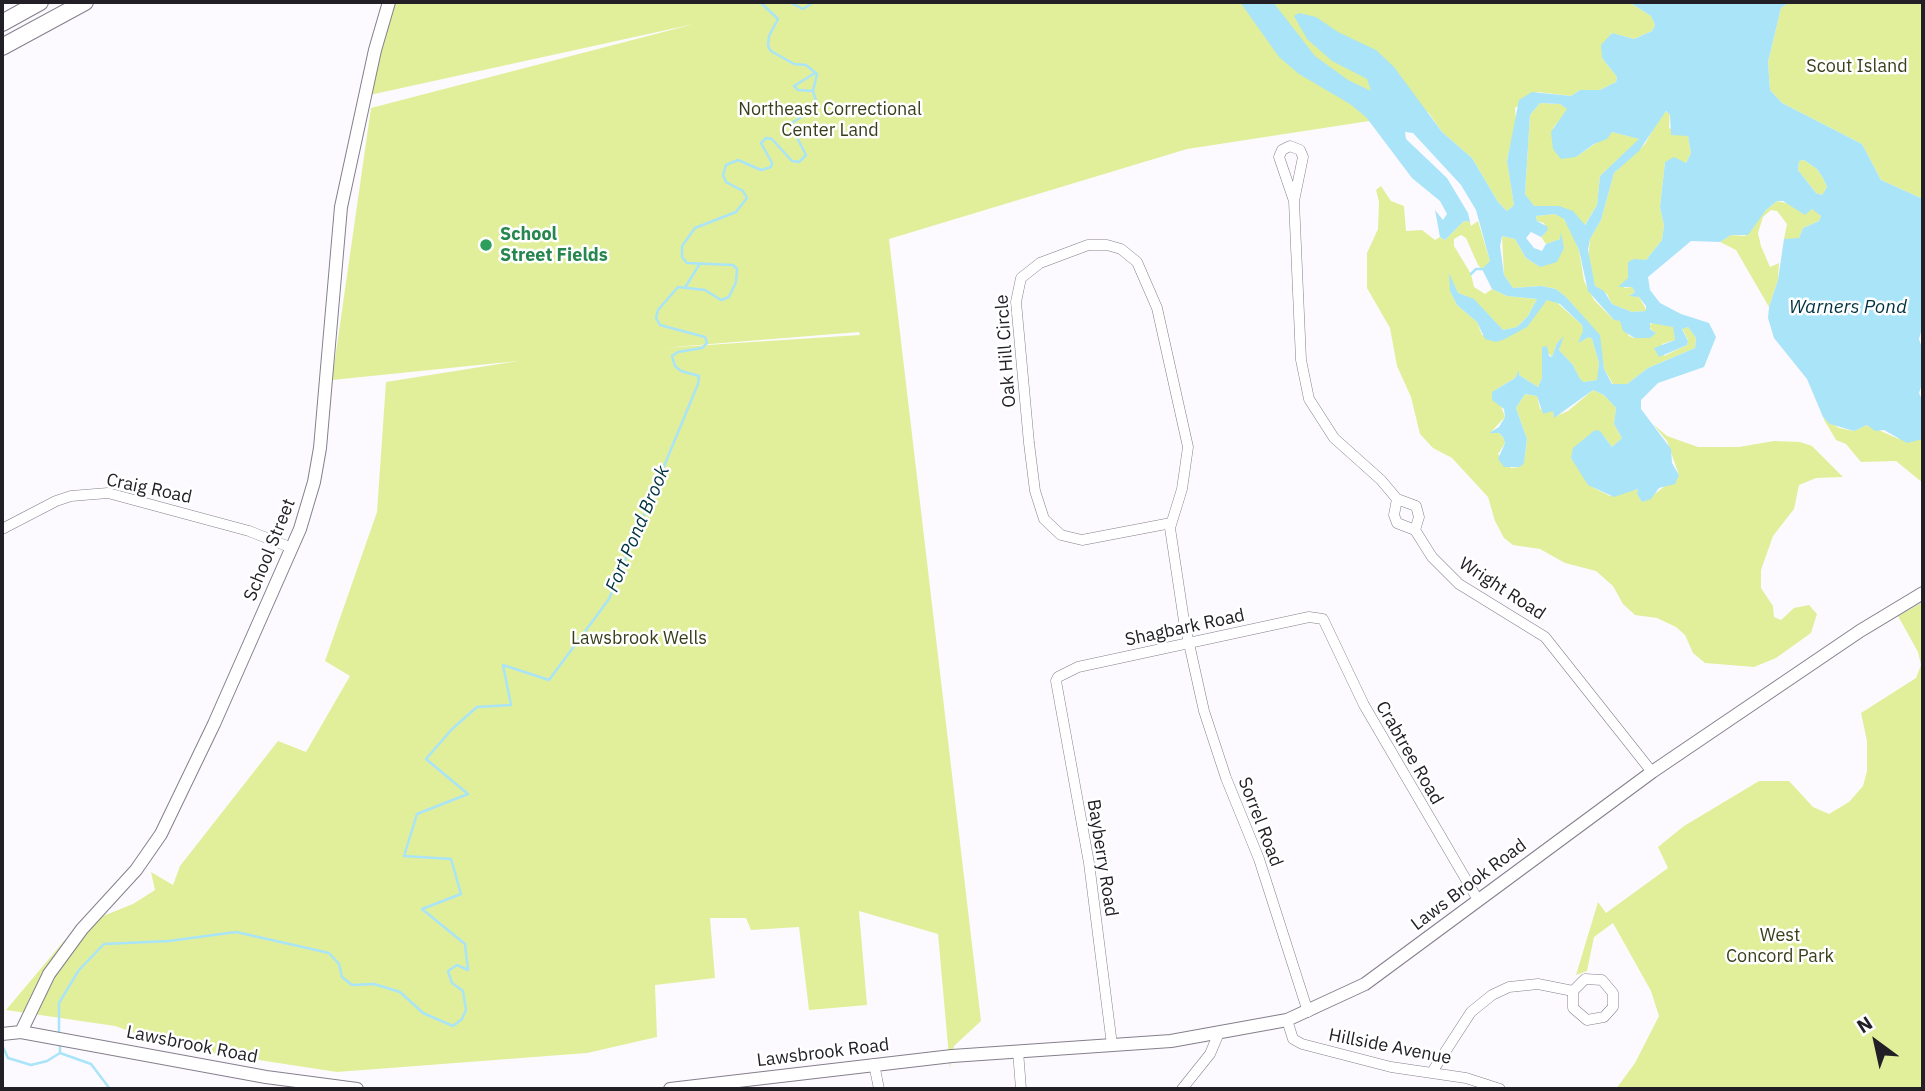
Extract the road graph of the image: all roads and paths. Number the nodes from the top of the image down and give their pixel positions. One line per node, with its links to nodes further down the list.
1 (40, 2): 4 (highway)
2 (85, 2): 5 (highway)
3 (389, 2): 11 (street, School Street)
4 (2, 23)
5 (2, 47)
6 (1294, 201): 6 (street, Wright Road); 7 (street, Wright Road)
7 (1398, 499): 10 (street, Wright Road); 10 (street, Wright Road)
8 (1171, 523): 8 (street, Oak Hill Circle); 14 (street, Oak Hill Circle)
9 (2, 529): 11 (street, Craig Road)
10 (1415, 530): 16 (street, Wright Road)
11 (292, 548): 21 (street, School Street)
12 (1923, 593): 16 (street, Laws Brook Road)
13 (1321, 618): 14 (street, Shagbark Road); 17 (street, Crabtree Road)
14 (1189, 643): 15 (street, Shagbark Road); 19 (street, Sorrel Road)
15 (1058, 677): 24 (street, Bayberry Road)
16 (1651, 772): 17 (street, Laws Brook Road)
17 (1478, 900): 19 (street, Laws Brook Road)
18 (1573, 991): 18 (street); 28 (street)
19 (1308, 1012): 20 (street, Laws Brook Road)
20 (1287, 1020): 23 (street, Laws Brook Road); 28 (street, Hillside Avenue)
21 (21, 1032): 22 (street); 30 (street, Lawsbrook Road)
22 (2, 1034)
23 (1218, 1035): 24 (street, Laws Brook Road); 34 (street)
24 (1112, 1045): 25 (street, Laws Brook Road)
25 (1018, 1051): 26 (street, Laws Brook Road); 33 (street)
26 (980, 1054): 27 (street, Lawsbrook Road)
27 (874, 1064): 29 (street, Lawsbrook Road); 32 (street)
28 (1432, 1072): 35 (street, Hillside Avenue)
29 (709, 1087): 31 (street, Lawsbrook Road)
30 (357, 1089)
31 (670, 1089)
32 (879, 1089)
33 (1021, 1089)
34 (1182, 1089)
35 (1500, 1089)

